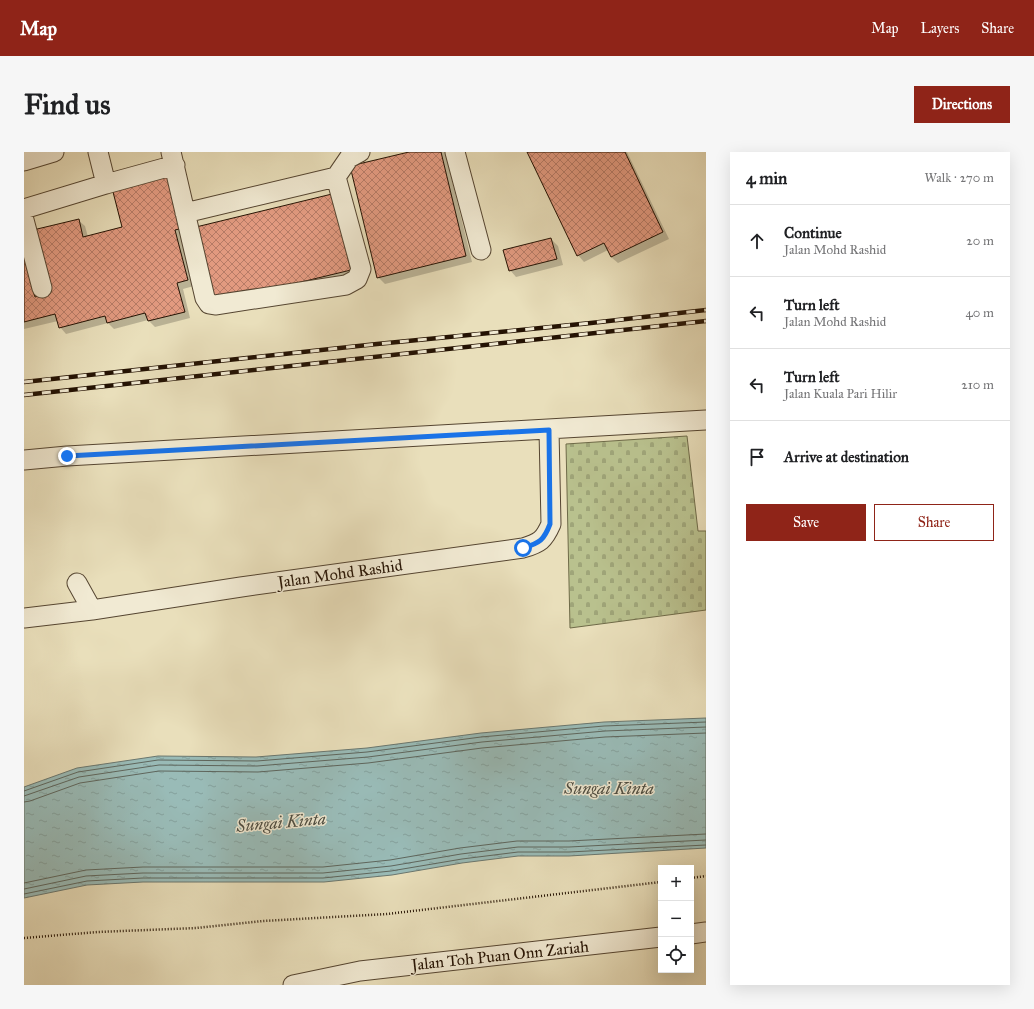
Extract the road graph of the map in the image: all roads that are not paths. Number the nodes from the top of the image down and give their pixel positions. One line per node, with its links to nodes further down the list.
1 (54, 152): 6 (street)
2 (98, 152): 8 (street)
3 (360, 152): 7 (street)
4 (454, 152): 12 (street)
5 (173, 158): 8 (street); 10 (street)
6 (24, 160)
7 (336, 177): 10 (street); 10 (street)
8 (106, 184): 9 (street)
9 (24, 209)
10 (185, 213)
11 (24, 220): 13 (street)
12 (481, 250)
13 (42, 288)
14 (706, 420): 15 (street)
15 (549, 430): 16 (street); 18 (street, Jalan Mohd Rashid)
16 (24, 460)
17 (77, 583): 18 (street)
18 (92, 610): 19 (street, Jalan Mohd Rashid)
19 (24, 618)
20 (706, 932): 21 (street)
21 (694, 934)
22 (658, 937): 23 (street, Jalan Toh Puan Onn Zariah)
23 (293, 985)

